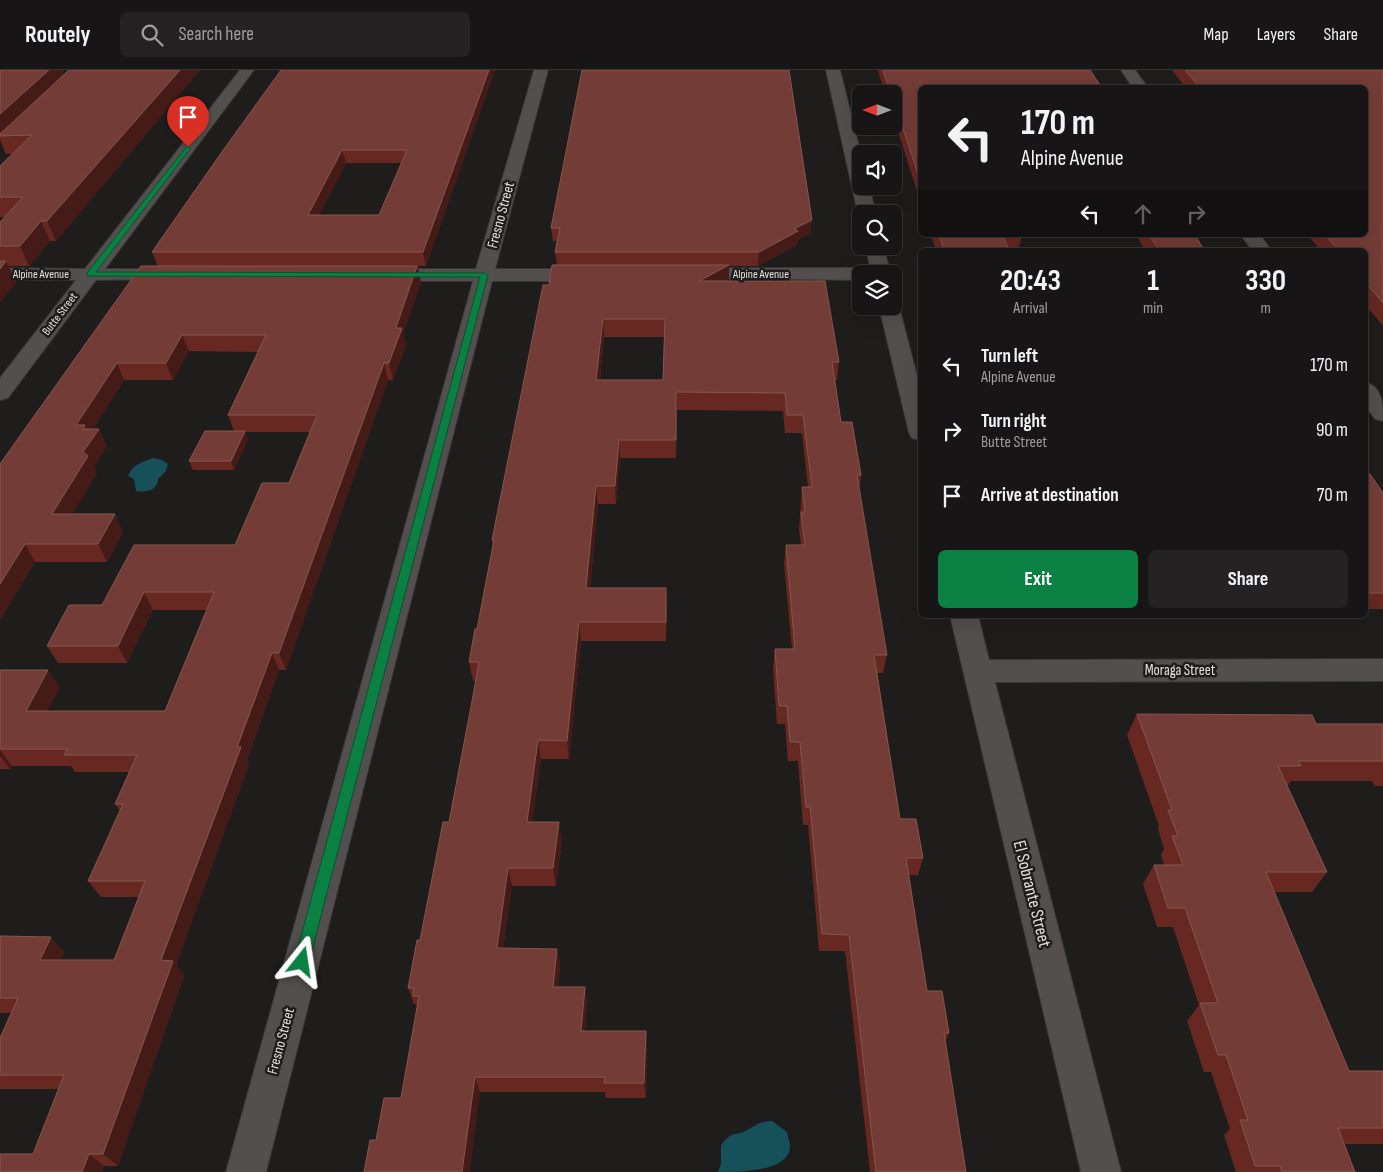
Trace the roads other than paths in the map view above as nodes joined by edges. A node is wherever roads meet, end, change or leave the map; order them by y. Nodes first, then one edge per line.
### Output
1 (247, 70) edge
2 (541, 70) edge
3 (833, 70) edge
4 (1128, 70) edge
5 (1139, 85) edge
6 (865, 205) edge
7 (1252, 237) edge
8 (1260, 248) edge
9 (0, 274) edge
10 (90, 274) junction
11 (672, 274) edge
12 (852, 274) edge
13 (193, 275) edge
14 (370, 275) edge
15 (484, 275) junction
16 (602, 275) edge
17 (891, 315) edge
18 (0, 393) edge
19 (1368, 394) edge
20 (1383, 414) edge
21 (918, 425) edge
22 (965, 618) edge
23 (1383, 670) edge
24 (977, 671) junction
25 (246, 1172) edge
26 (1101, 1172) edge

1 - 10 street, Butte Street
2 - 15 street, Fresno Street
3 - 6 street
4 - 5 street
7 - 8 street
9 - 10 street, Alpine Avenue
10 - 13 street, Alpine Avenue
10 - 18 street, Butte Street
11 - 12 street, Alpine Avenue
14 - 15 street
15 - 16 street
15 - 25 street, Fresno Street
17 - 21 street
19 - 20 street
22 - 24 street, El Sobrante Street
23 - 24 street, Moraga Street
24 - 26 street, El Sobrante Street

